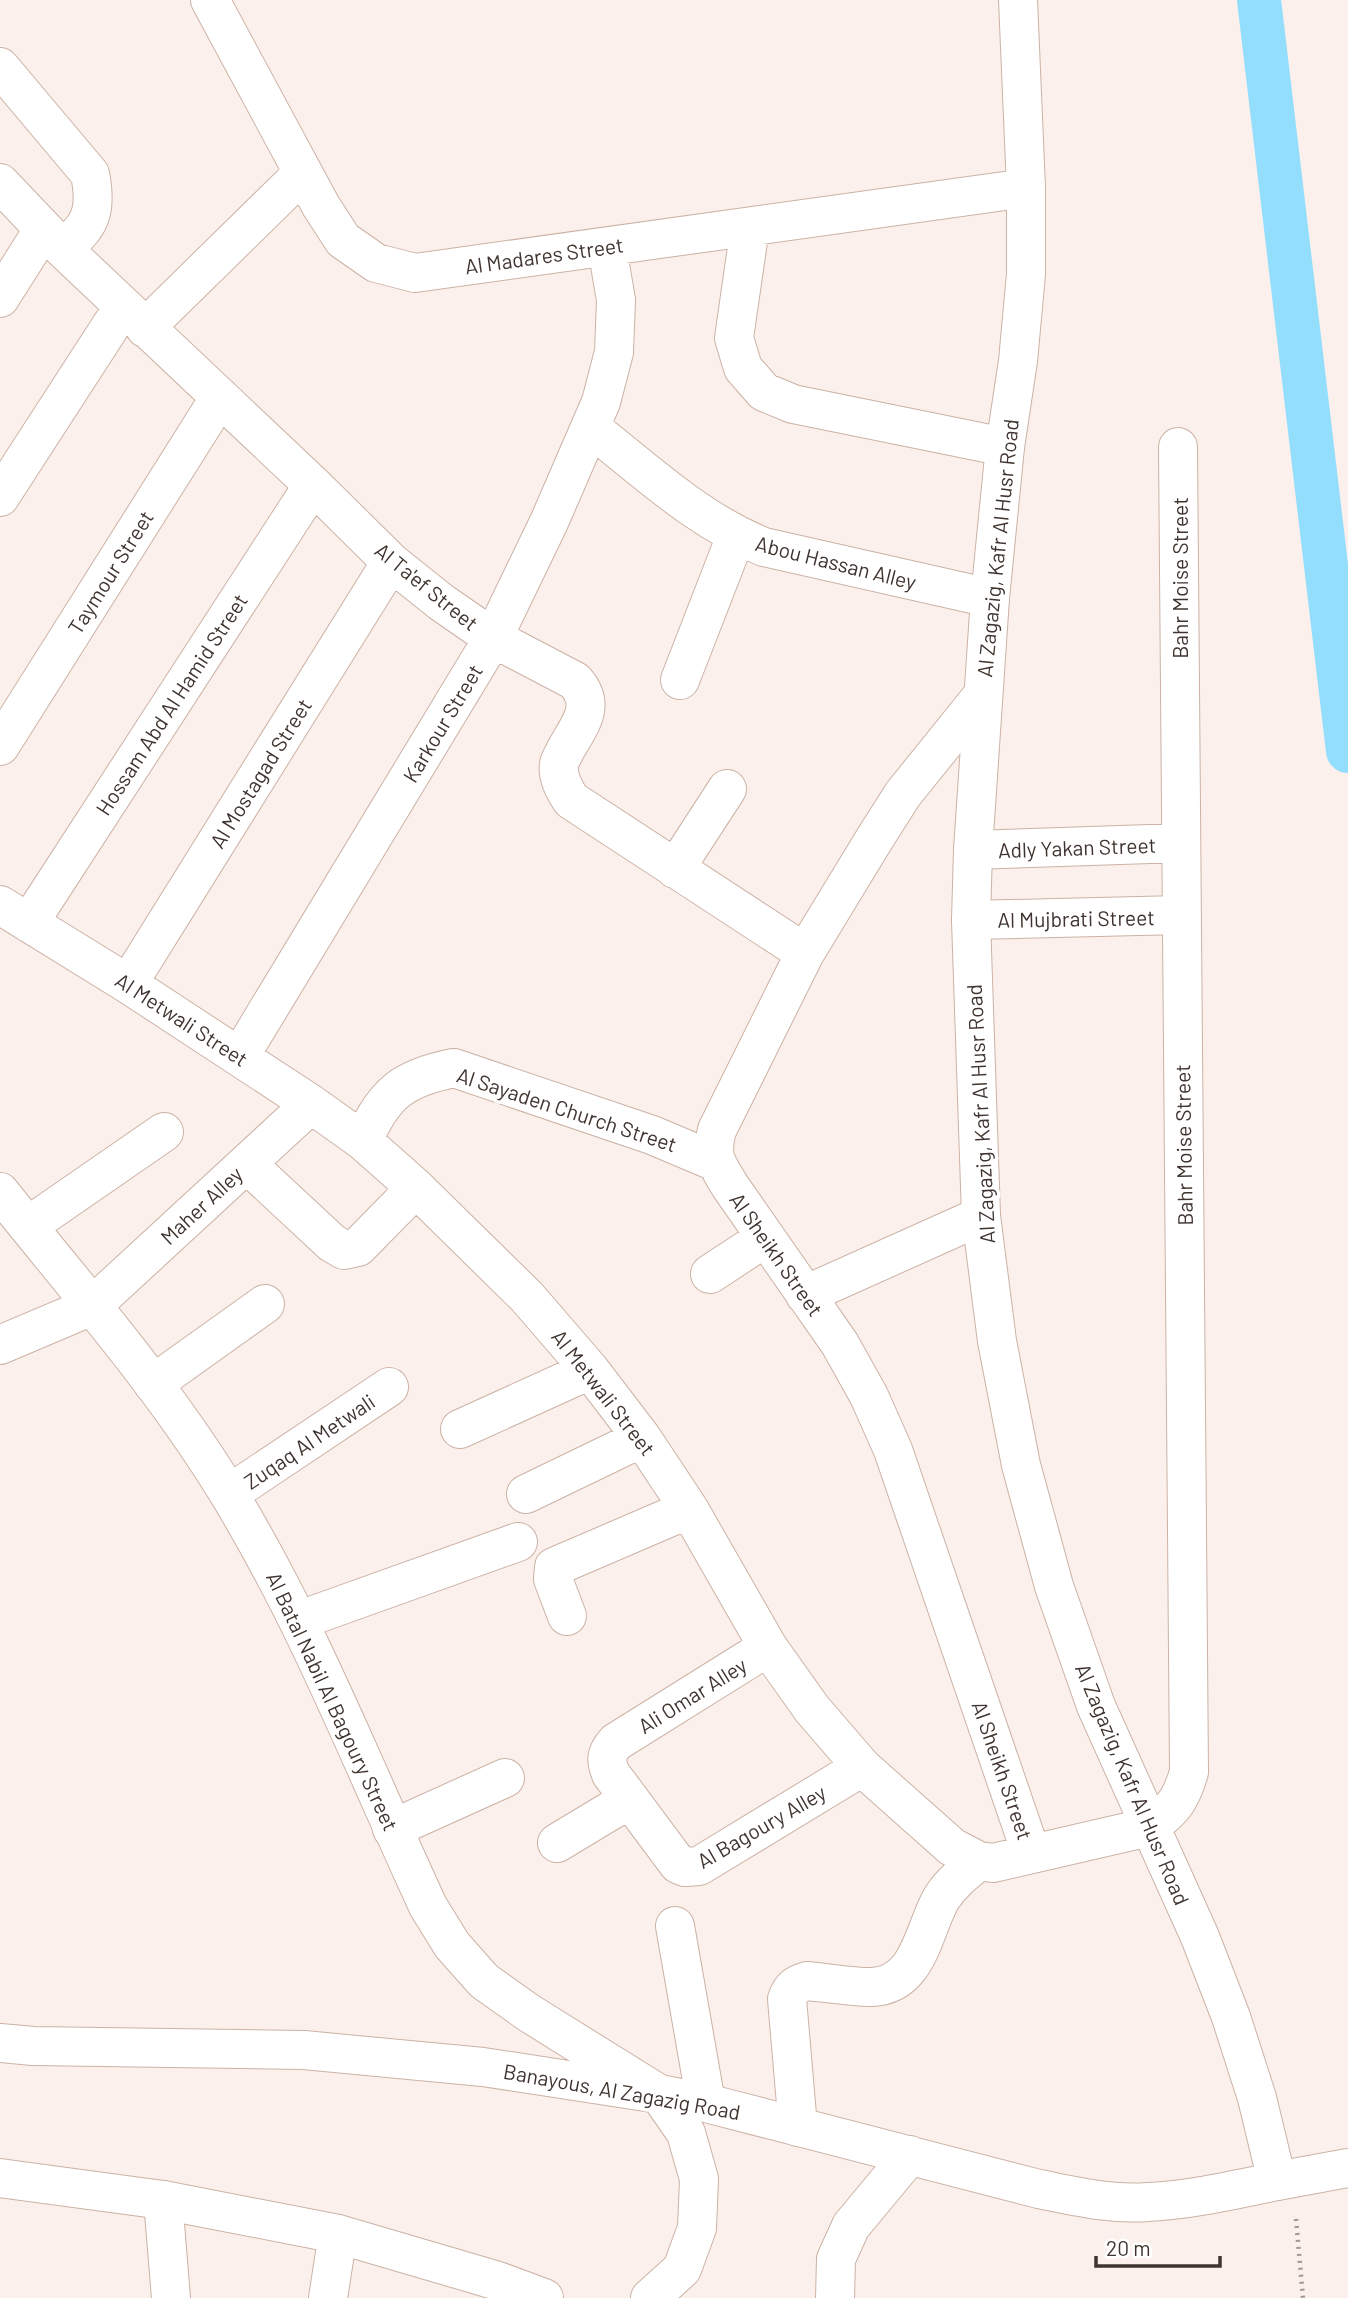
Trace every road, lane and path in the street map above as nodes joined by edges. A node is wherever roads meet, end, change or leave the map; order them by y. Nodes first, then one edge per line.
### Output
1 (210, 0) edge
2 (1018, 0) edge
3 (0, 67) edge
4 (303, 173) junction
5 (0, 183) edge
6 (1026, 188) junction
7 (750, 227) junction
8 (607, 247) junction
9 (34, 249) edge
10 (0, 298) edge
11 (134, 317) junction
12 (220, 397) junction
13 (590, 428) junction
14 (1005, 447) junction
15 (1178, 447) dead end
16 (313, 485) junction
17 (0, 497) edge
18 (736, 536) junction
19 (391, 562) junction
20 (990, 598) junction
21 (493, 638) junction
22 (680, 680) dead end
23 (982, 696) junction
24 (0, 747) edge
25 (727, 789) dead end
26 (1180, 843) junction
27 (973, 850) junction
28 (675, 869) junction
29 (15, 914) edge
30 (1181, 915) junction
31 (971, 920) junction
32 (805, 953) junction
33 (128, 984) junction
34 (240, 1056) junction
35 (312, 1104) junction
36 (163, 1132) dead end
37 (363, 1141) junction
38 (716, 1162) junction
39 (247, 1164) junction
40 (416, 1188) junction
41 (0, 1192) edge
42 (981, 1216) junction
43 (28, 1226) junction
44 (765, 1238) junction
45 (710, 1274) dead end
46 (805, 1295) junction
47 (265, 1304) dead end
48 (92, 1306) junction
49 (0, 1345) edge
50 (590, 1370) junction
51 (153, 1384) junction
52 (390, 1387) dead end
53 (460, 1429) dead end
54 (642, 1438) junction
55 (229, 1494) junction
56 (526, 1494) dead end
57 (690, 1509) junction
58 (518, 1542) dead end
59 (567, 1616) dead end
60 (300, 1620) junction
61 (768, 1647) junction
62 (616, 1742) joint
63 (862, 1767) junction
64 (505, 1778) dead end
65 (630, 1799) junction
66 (1149, 1827) junction
67 (392, 1829) junction
68 (557, 1843) dead end
69 (1031, 1853) junction
70 (979, 1861) junction
71 (675, 1926) dead end
72 (0, 2043) edge
73 (659, 2094) junction
74 (706, 2103) junction
75 (799, 2127) junction
76 (910, 2155) junction
77 (1309, 2176) edge
78 (0, 2178) edge
79 (163, 2200) junction
80 (338, 2234) junction
81 (495, 2290) edge
82 (171, 2298) edge
83 (328, 2298) edge
84 (544, 2298) edge
85 (650, 2298) edge
86 (835, 2298) edge
87 (1303, 2298) edge

1 - 4 street, Al Madares Street
2 - 6 street, Al Zagazig, Kafr Al Husr Road
3 - 9 street
4 - 8 street, Al Madares Street
4 - 11 street
5 - 9 street, Al Ta'ef Street
6 - 7 street, Al Madares Street
6 - 14 street, Al Zagazig, Kafr Al Husr Road
7 - 8 street, Al Madares Street
7 - 14 street
8 - 13 street, Karkour Street
9 - 10 street
9 - 11 street, Al Ta'ef Street
11 - 12 street, Al Ta'ef Street
11 - 17 street
12 - 16 street, Al Ta'ef Street
12 - 24 street, Taymour Street
13 - 18 street, Abou Hassan Alley
13 - 21 street, Karkour Street
14 - 20 street, Al Zagazig, Kafr Al Husr Road
15 - 26 street, Bahr Moise Street
16 - 19 street, Al Ta'ef Street
16 - 29 street, Hossam Abd Al Hamid Street
18 - 20 street, Abou Hassan Alley
18 - 22 street
19 - 21 street, Al Ta'ef Street
19 - 33 street, Al Mostagad Street
20 - 23 street, Al Zagazig, Kafr Al Husr Road
21 - 28 street, Al Ta'ef Street
21 - 34 street, Karkour Street
23 - 27 street, Al Zagazig, Kafr Al Husr Road
23 - 32 street
25 - 28 street
26 - 27 street, Adly Yakan Street
26 - 30 street, Bahr Moise Street
27 - 31 street, Al Zagazig, Kafr Al Husr Road
28 - 32 street, Al Ta'ef Street
29 - 33 street, Al Metwali Street
30 - 31 street, Al Mujbrati Street
30 - 66 street, Bahr Moise Street
31 - 42 street, Al Zagazig, Kafr Al Husr Road
32 - 38 street
33 - 34 street, Al Metwali Street
34 - 35 street, Al Metwali Street
35 - 37 street, Al Metwali Street
35 - 39 street, Maher Alley
36 - 43 street
37 - 38 street, Al Sayaden Church Street
37 - 40 street, Al Metwali Street
38 - 44 street, Al Sheikh Street
39 - 40 street
39 - 48 street, Maher Alley
40 - 50 street, Al Metwali Street
41 - 43 street, Al Batal Nabil Al Bagoury Street
42 - 46 street
42 - 66 street, Al Zagazig, Kafr Al Husr Road
43 - 48 street, Al Batal Nabil Al Bagoury Street
44 - 45 street
44 - 46 street, Al Sheikh Street
46 - 69 street, Al Sheikh Street
47 - 51 street
48 - 49 street, Maher Alley
48 - 51 street, Al Batal Nabil Al Bagoury Street
50 - 53 street
50 - 54 street, Al Metwali Street
51 - 55 street, Al Batal Nabil Al Bagoury Street
52 - 55 street, Zuqaq Al Metwali
54 - 56 street
54 - 57 street, Al Metwali Street
55 - 60 street, Al Batal Nabil Al Bagoury Street
57 - 59 street
57 - 61 street, Al Metwali Street
58 - 60 street
60 - 67 street, Al Batal Nabil Al Bagoury Street
61 - 62 street, Ali Omar Alley
61 - 63 street, Al Metwali Street
62 - 65 street, Al Bagoury Alley
63 - 65 street, Al Bagoury Alley
63 - 70 street, Al Metwali Street
64 - 67 street
65 - 68 street
66 - 69 street
66 - 77 street, Al Zagazig, Kafr Al Husr Road
67 - 73 street, Al Batal Nabil Al Bagoury Street
69 - 70 street
70 - 75 street
71 - 74 street
72 - 73 street, Banayous, Al Zagazig Road
73 - 74 street, Banayous, Al Zagazig Road
73 - 85 street
74 - 75 street, Banayous, Al Zagazig Road
75 - 76 street, Banayous, Al Zagazig Road
76 - 77 street, Banayous, Al Zagazig Road
76 - 86 street
77 - 87 path
78 - 79 street
79 - 80 street
79 - 82 street
80 - 81 street
80 - 83 street
81 - 84 street

